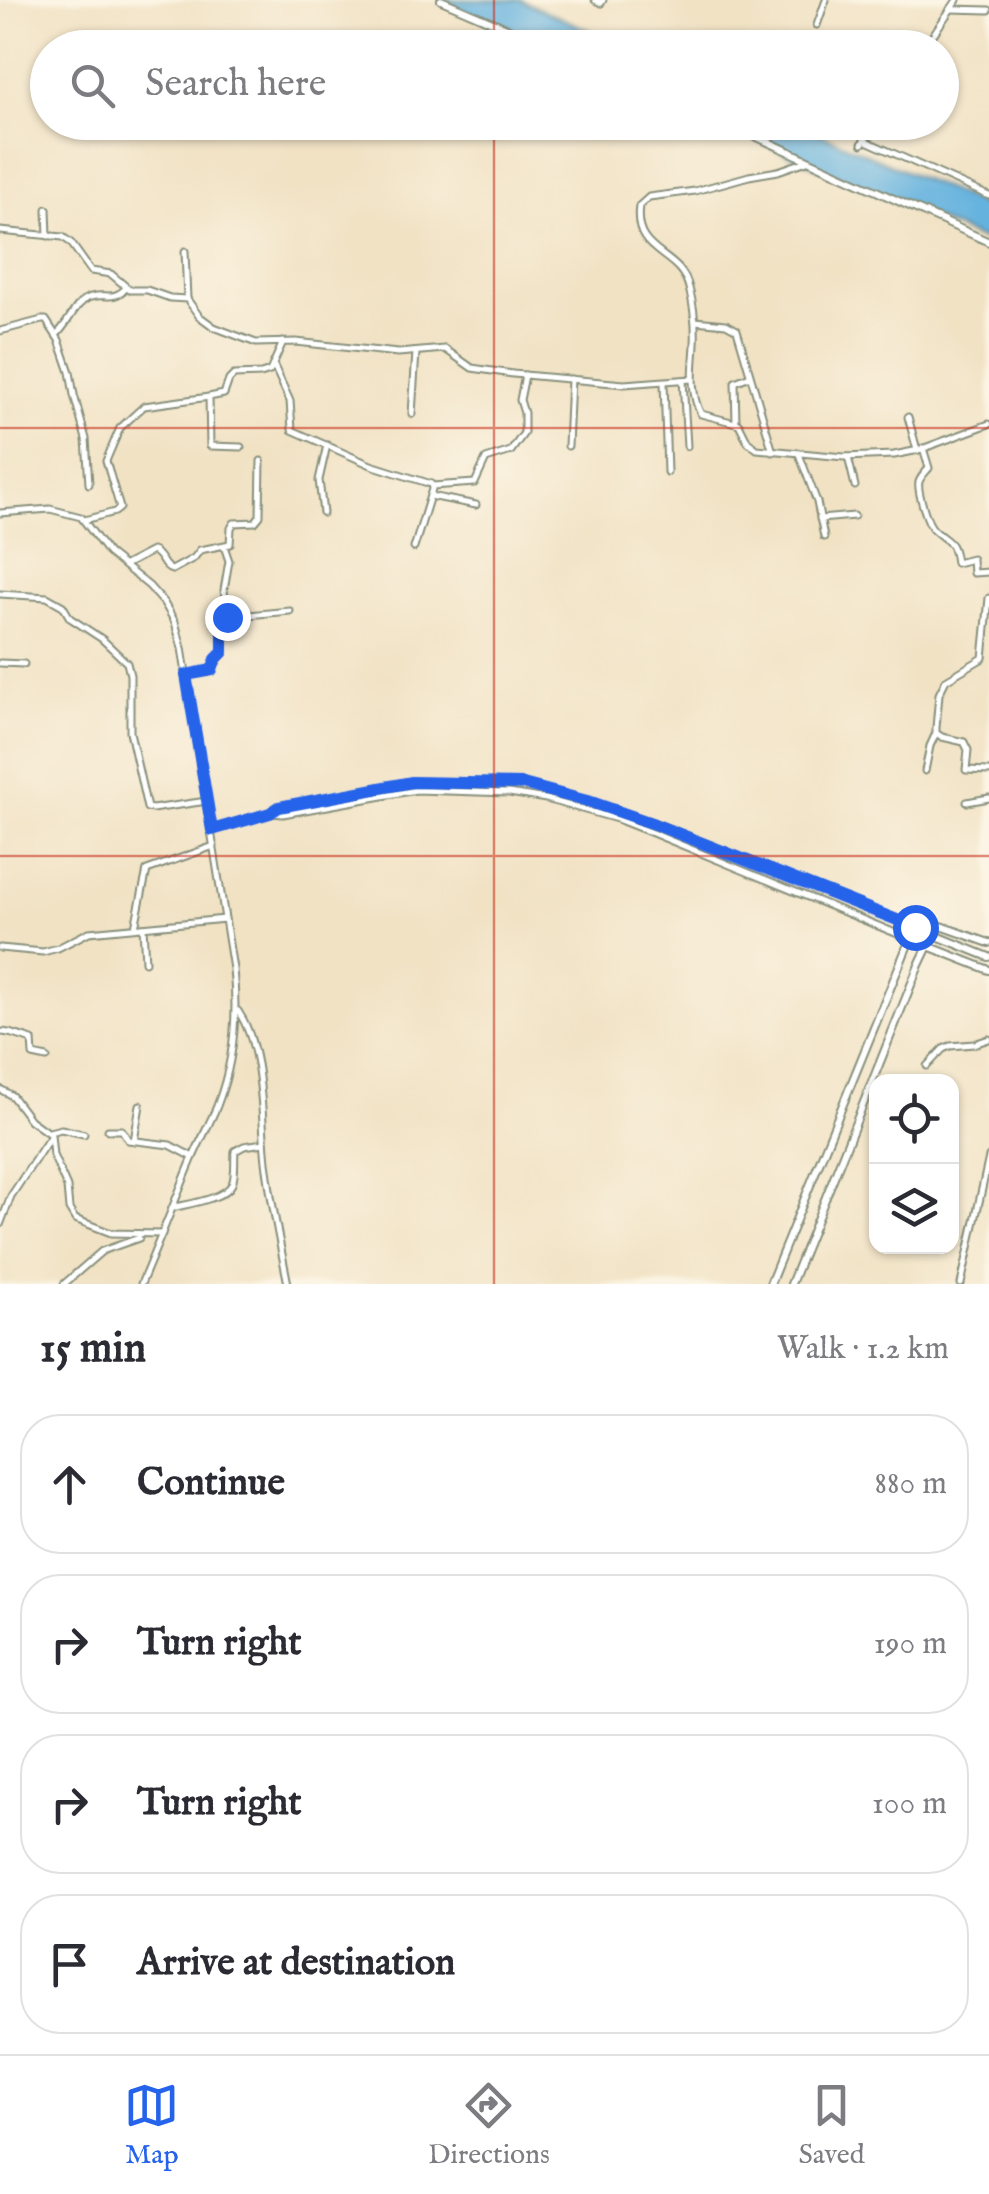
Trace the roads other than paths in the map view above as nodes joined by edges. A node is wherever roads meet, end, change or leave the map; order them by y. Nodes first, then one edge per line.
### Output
1 (441, 0) edge
2 (826, 0) edge
3 (957, 0) edge
4 (950, 8) junction
5 (989, 10) edge
6 (817, 24) dead end
7 (510, 30) edge
8 (936, 30) edge
9 (762, 140) edge
10 (863, 140) edge
11 (807, 161) junction
12 (989, 196) edge
13 (46, 209) dead end
14 (0, 231) edge
15 (48, 236) junction
16 (989, 242) edge
17 (185, 251) dead end
18 (126, 288) junction
19 (187, 300) junction
20 (695, 321) junction
21 (0, 330) edge
22 (56, 335) junction
23 (283, 342) junction
24 (416, 352) junction
25 (274, 366) junction
26 (524, 375) junction
27 (751, 376) junction
28 (571, 379) junction
29 (692, 379) junction
30 (683, 380) junction
31 (664, 382) junction
32 (209, 397) junction
33 (412, 414) dead end
34 (908, 417) dead end
35 (736, 422) junction
36 (989, 424) edge
37 (327, 445) junction
38 (568, 446) dead end
39 (687, 446) dead end
40 (241, 447) dead end
41 (920, 449) junction
42 (773, 452) junction
43 (798, 454) junction
44 (848, 457) junction
45 (261, 461) dead end
46 (667, 472) dead end
47 (89, 484) dead end
48 (432, 486) junction
49 (854, 486) dead end
50 (430, 496) junction
51 (476, 505) dead end
52 (0, 512) edge
53 (324, 513) dead end
54 (854, 516) dead end
55 (820, 519) junction
56 (84, 520) junction
57 (824, 536) dead end
58 (224, 546) junction
59 (414, 548) dead end
60 (124, 565) junction
61 (989, 572) edge
62 (0, 594) edge
63 (989, 598) edge
64 (290, 610) dead end
65 (227, 617) junction
66 (0, 664) edge
67 (24, 664) dead end
68 (186, 675) junction
69 (936, 733) junction
70 (925, 771) dead end
71 (989, 771) edge
72 (989, 798) edge
73 (207, 801) junction
74 (968, 802) dead end
75 (270, 813) junction
76 (212, 830) junction
77 (214, 846) junction
78 (225, 918) junction
79 (139, 927) junction
80 (915, 927) junction
81 (932, 934) junction
82 (910, 938) junction
83 (989, 943) edge
84 (928, 946) junction
85 (0, 948) edge
86 (989, 957) edge
87 (145, 962) dead end
88 (989, 970) edge
89 (236, 1008) junction
90 (0, 1032) edge
91 (989, 1039) edge
92 (47, 1058) dead end
93 (927, 1066) dead end
94 (0, 1088) edge
95 (140, 1105) dead end
96 (108, 1130) dead end
97 (50, 1134) junction
98 (84, 1134) dead end
99 (134, 1141) junction
100 (264, 1143) junction
101 (989, 1156) edge
102 (193, 1157) junction
103 (172, 1208) junction
104 (0, 1225) edge
105 (146, 1234) junction
106 (162, 1234) junction
107 (64, 1284) edge
108 (142, 1284) edge
109 (288, 1284) edge
110 (770, 1284) edge
111 (792, 1284) edge
112 (961, 1284) edge

1 - 7 street
2 - 6 street
3 - 4 street
4 - 5 street
4 - 8 street
9 - 11 street
10 - 12 street
11 - 16 street
11 - 20 street
13 - 15 street
14 - 15 street
15 - 18 street
17 - 19 street
18 - 19 street
18 - 22 street
19 - 23 street
20 - 27 street
20 - 29 street
21 - 22 street
22 - 47 street
23 - 24 street
23 - 25 street
24 - 26 street
24 - 33 street
25 - 32 street
25 - 37 street
26 - 28 street
26 - 48 street
27 - 35 street
27 - 42 street
28 - 31 street
28 - 38 street
29 - 30 street
29 - 35 street
30 - 31 street
30 - 39 street
31 - 46 street
32 - 40 street
32 - 56 street
34 - 41 street
35 - 42 street
36 - 41 street
37 - 48 street
37 - 53 street
41 - 44 street
41 - 61 street
42 - 43 street
43 - 44 street
43 - 55 street
44 - 49 street
45 - 58 street
48 - 50 street
50 - 51 street
50 - 59 street
52 - 56 street
54 - 55 street
55 - 57 street
56 - 60 street
58 - 60 street
58 - 65 street
60 - 68 street
62 - 73 street
63 - 69 street
64 - 65 street
65 - 68 street
66 - 67 street
68 - 73 street
69 - 70 street
69 - 71 street
72 - 74 street
73 - 76 street
75 - 76 street
75 - 80 street
75 - 82 street
76 - 77 street
77 - 78 street
77 - 79 street
78 - 79 street
78 - 89 street
79 - 85 street
79 - 87 street
80 - 81 street
80 - 82 street
80 - 83 street
81 - 84 street
81 - 86 street
82 - 84 street
82 - 110 street
84 - 88 street
84 - 111 street
89 - 100 street
89 - 102 street
90 - 92 street
91 - 93 street
94 - 97 street
95 - 99 street
96 - 99 street
97 - 98 street
97 - 104 street
97 - 105 street
99 - 102 street
100 - 103 street
100 - 109 street
101 - 112 street
102 - 103 street
103 - 106 street
105 - 106 street
105 - 107 street
106 - 108 street

